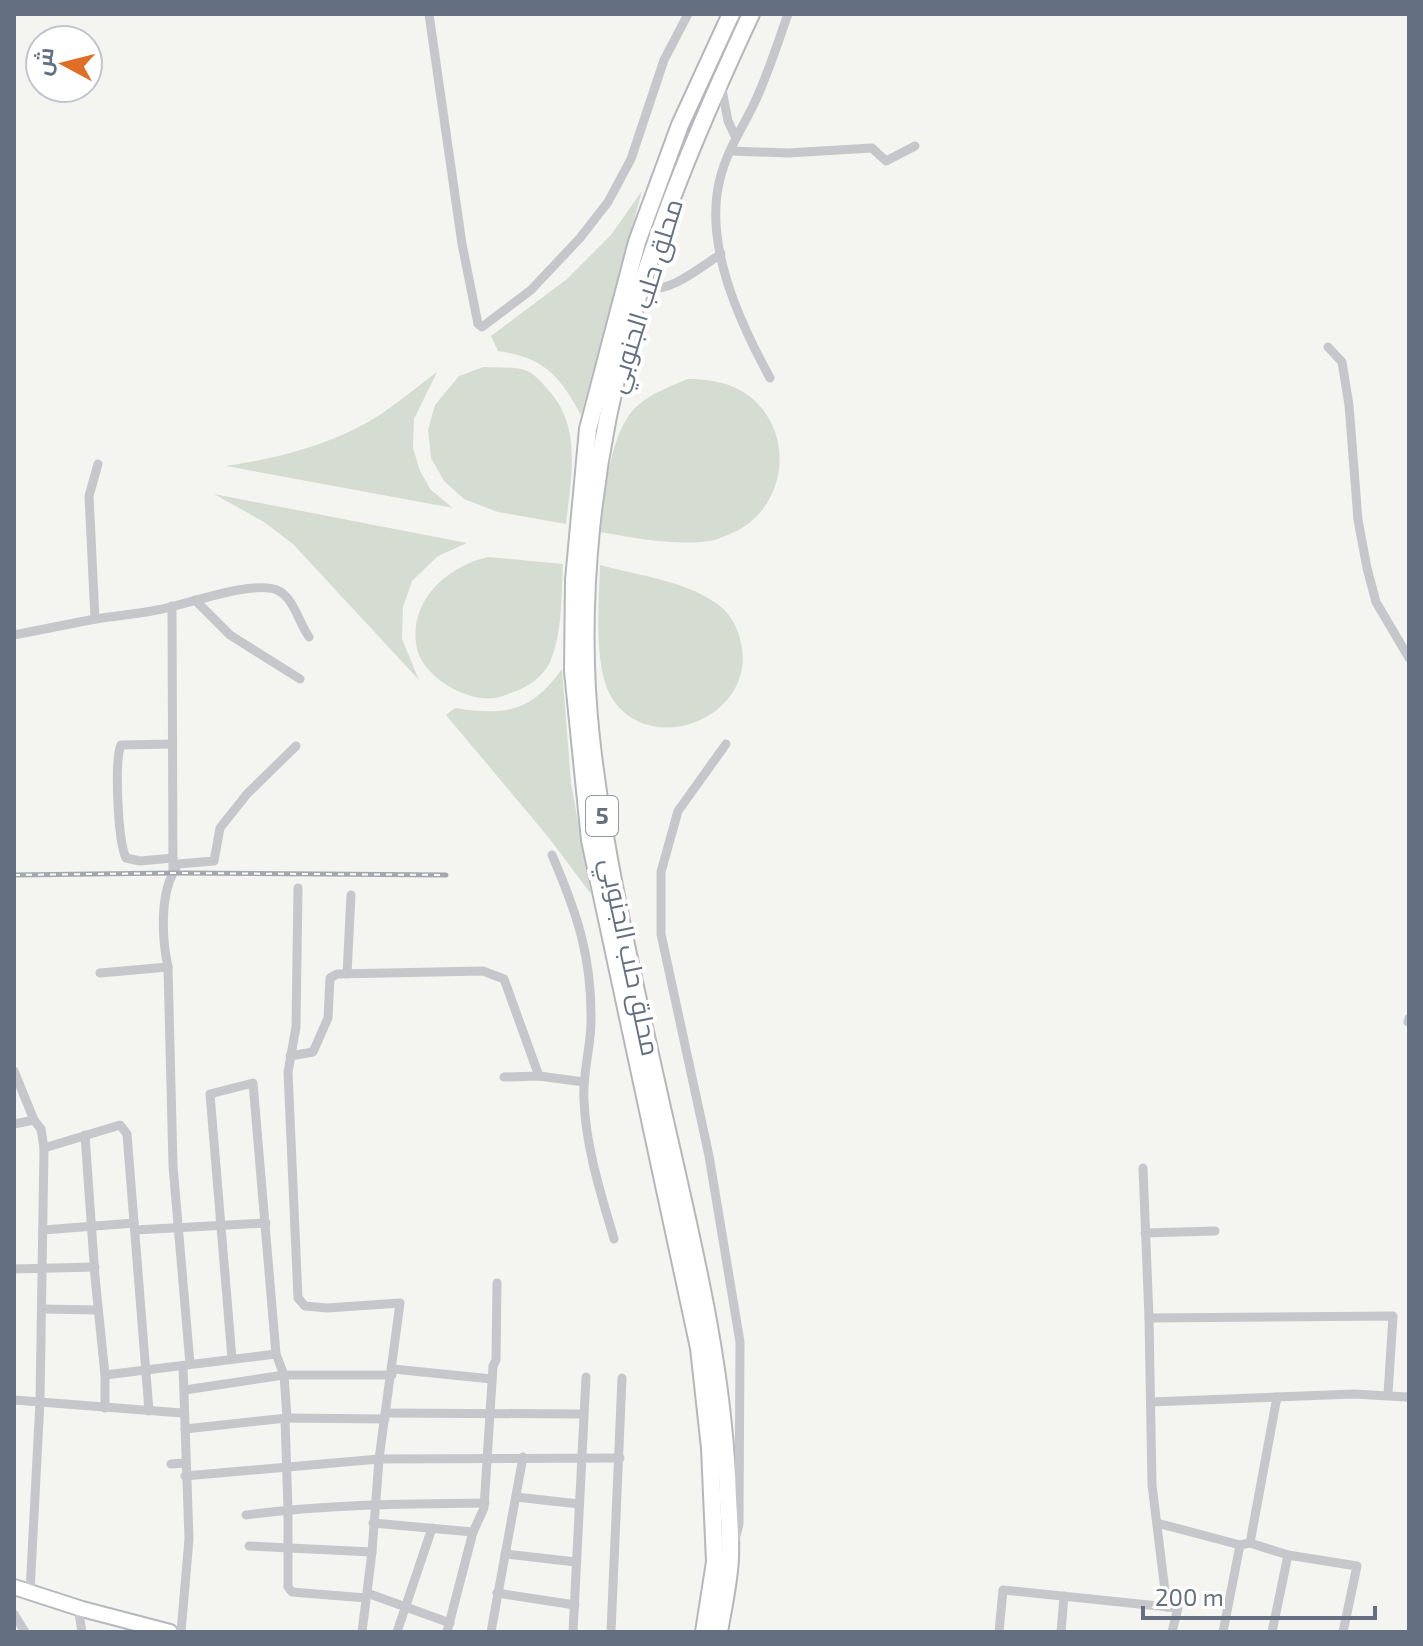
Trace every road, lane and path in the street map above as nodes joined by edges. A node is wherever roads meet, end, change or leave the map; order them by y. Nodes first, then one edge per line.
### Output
1 (429, 14) edge
2 (688, 14) edge
3 (731, 14) edge
4 (751, 14) edge
5 (788, 14) edge
6 (720, 81) junction
7 (736, 138) junction
8 (915, 146) dead end
9 (730, 151) junction
10 (721, 254) junction
11 (642, 289) junction
12 (1328, 347) dead end
13 (770, 378) dead end
14 (98, 464) dead end
15 (195, 600) junction
16 (172, 606) junction
17 (95, 619) junction
18 (14, 635) edge
19 (309, 637) dead end
20 (1409, 658) edge
21 (300, 679) dead end
22 (172, 744) junction
23 (726, 744) dead end
24 (296, 746) dead end
25 (552, 855) dead end
26 (173, 858) junction
27 (173, 873) junction
28 (298, 888) dead end
29 (351, 895) dead end
30 (168, 967) junction
31 (100, 973) dead end
32 (347, 974) junction
33 (290, 1056) junction
34 (14, 1071) edge
35 (539, 1076) junction
36 (504, 1077) dead end
37 (584, 1082) junction
38 (34, 1120) junction
39 (14, 1124) edge
40 (85, 1135) junction
41 (44, 1148) junction
42 (1143, 1168) dead end
43 (266, 1223) junction
44 (91, 1225) junction
45 (222, 1225) junction
46 (134, 1227) junction
47 (177, 1228) junction
48 (43, 1230) junction
49 (1215, 1231) dead end
50 (1145, 1233) junction
51 (614, 1239) dead end
52 (95, 1267) junction
53 (42, 1268) junction
54 (14, 1269) edge
55 (497, 1283) dead end
56 (42, 1309) junction
57 (98, 1310) junction
58 (1149, 1318) junction
59 (276, 1354) junction
60 (232, 1359) junction
61 (186, 1365) junction
62 (146, 1370) junction
63 (392, 1372) junction
64 (105, 1375) junction
65 (284, 1375) junction
66 (586, 1377) dead end
67 (622, 1378) dead end
68 (492, 1379) junction
69 (185, 1390) junction
70 (1388, 1394) junction
71 (1277, 1397) junction
72 (1407, 1397) dead end
73 (14, 1400) edge
74 (40, 1401) junction
75 (1151, 1402) junction
76 (105, 1408) junction
77 (149, 1411) junction
78 (182, 1413) junction
79 (489, 1414) junction
80 (583, 1414) junction
81 (385, 1416) junction
82 (286, 1418) junction
83 (185, 1429) junction
84 (523, 1457) junction
85 (581, 1457) junction
86 (486, 1458) junction
87 (620, 1458) junction
88 (379, 1459) junction
89 (185, 1463) junction
90 (171, 1464) dead end
91 (287, 1466) junction
92 (185, 1476) junction
93 (516, 1497) junction
94 (485, 1503) junction
95 (375, 1504) junction
96 (579, 1504) junction
97 (288, 1509) junction
98 (246, 1515) dead end
99 (373, 1523) junction
100 (1157, 1523) junction
101 (432, 1528) junction
102 (473, 1532) junction
103 (1245, 1544) junction
104 (249, 1546) dead end
105 (289, 1548) junction
106 (372, 1552) junction
107 (505, 1554) junction
108 (1288, 1555) junction
109 (730, 1558) junction
110 (576, 1562) junction
111 (14, 1587) edge
112 (30, 1592) junction
113 (497, 1593) junction
114 (366, 1595) junction
115 (1064, 1596) junction
116 (575, 1605) junction
117 (78, 1607) junction
118 (407, 1607) junction
119 (1167, 1607) junction
120 (15, 1615) edge
121 (449, 1627) edge
122 (143, 1628) edge
123 (15, 1632) edge
124 (25, 1632) edge
125 (82, 1632) edge
126 (170, 1632) edge
127 (181, 1632) edge
128 (362, 1632) edge
129 (397, 1632) edge
130 (491, 1632) edge
131 (573, 1632) edge
132 (611, 1632) edge
133 (704, 1632) edge
134 (719, 1632) edge
135 (999, 1632) edge
136 (1061, 1632) edge
137 (1172, 1632) edge
138 (1223, 1632) edge
139 (1272, 1632) edge
140 (1343, 1632) edge

1 - 2 street
3 - 133 highway, محلق حلب الجنوبي / 5
4 - 6 highway, محلق حلب الجنوبي / 5
5 - 7 street
6 - 7 street
6 - 11 highway, محلق حلب الجنوبي / 5
7 - 9 street
8 - 9 street
9 - 10 street
10 - 11 street
10 - 13 street
11 - 109 highway, محلق حلب الجنوبي / 5
12 - 20 street
14 - 17 street
15 - 16 street
15 - 19 street
15 - 21 street
16 - 17 street
16 - 22 street
17 - 18 street
22 - 26 street
22 - 26 street
23 - 109 street
24 - 27 street
25 - 37 street
26 - 27 street
27 - 30 street
28 - 33 street
29 - 32 street
30 - 31 street
30 - 47 street
32 - 33 street
32 - 35 street
33 - 63 street
34 - 38 street
35 - 36 street
35 - 37 street
37 - 51 street
38 - 39 street
38 - 41 street
40 - 41 street
40 - 44 street
40 - 46 street
41 - 48 street
42 - 50 street
43 - 45 street
43 - 45 street
43 - 59 street
44 - 46 street
44 - 48 street
44 - 52 street
45 - 47 street
45 - 60 street
46 - 47 street
46 - 62 street
47 - 61 street
48 - 53 street
49 - 50 street
50 - 58 street
52 - 53 street
52 - 57 street
53 - 54 street
53 - 56 street
55 - 68 street
56 - 57 street
56 - 74 street
57 - 64 street
58 - 70 street
58 - 75 street
59 - 60 street
59 - 65 street
60 - 61 street
61 - 62 street
61 - 69 street
62 - 64 street
62 - 77 street
63 - 65 street
63 - 68 street
63 - 81 street
64 - 76 street
65 - 69 street
65 - 82 street
66 - 80 street
67 - 87 street
68 - 79 street
69 - 78 street
70 - 71 street
70 - 72 street
71 - 75 street
71 - 103 street
73 - 74 street
74 - 76 street
74 - 112 street
75 - 100 street
76 - 77 street
77 - 78 street
78 - 83 street
79 - 80 street
79 - 81 street
79 - 86 street
80 - 85 street
81 - 82 street
81 - 88 street
82 - 83 street
82 - 91 street
83 - 89 street
84 - 85 street
84 - 86 street
84 - 93 street
85 - 87 street
85 - 96 street
86 - 88 street
86 - 94 street
87 - 132 street
88 - 91 street
88 - 95 street
89 - 90 street
89 - 92 street
91 - 92 street
91 - 97 street
92 - 127 street
93 - 96 street
93 - 107 street
94 - 95 street
94 - 102 street
95 - 97 street
95 - 99 street
96 - 110 street
97 - 98 street
97 - 105 street
99 - 101 street
99 - 106 street
100 - 103 street
100 - 119 street
101 - 102 street
101 - 118 street
102 - 121 street
103 - 108 street
103 - 138 street
104 - 105 street
105 - 106 street
105 - 114 street
106 - 114 street
107 - 110 street
107 - 113 street
108 - 139 street
108 - 140 street
109 - 134 highway, محلق حلب الجنوبي / 5
110 - 116 street
111 - 112 main road
112 - 117 main road
113 - 116 street
113 - 130 street
114 - 118 street
114 - 128 street
115 - 119 street
115 - 135 street
115 - 136 street
116 - 131 street
117 - 122 main road
117 - 125 street
118 - 121 street
118 - 129 street
119 - 137 street
120 - 123 street
120 - 124 street
122 - 126 main road

